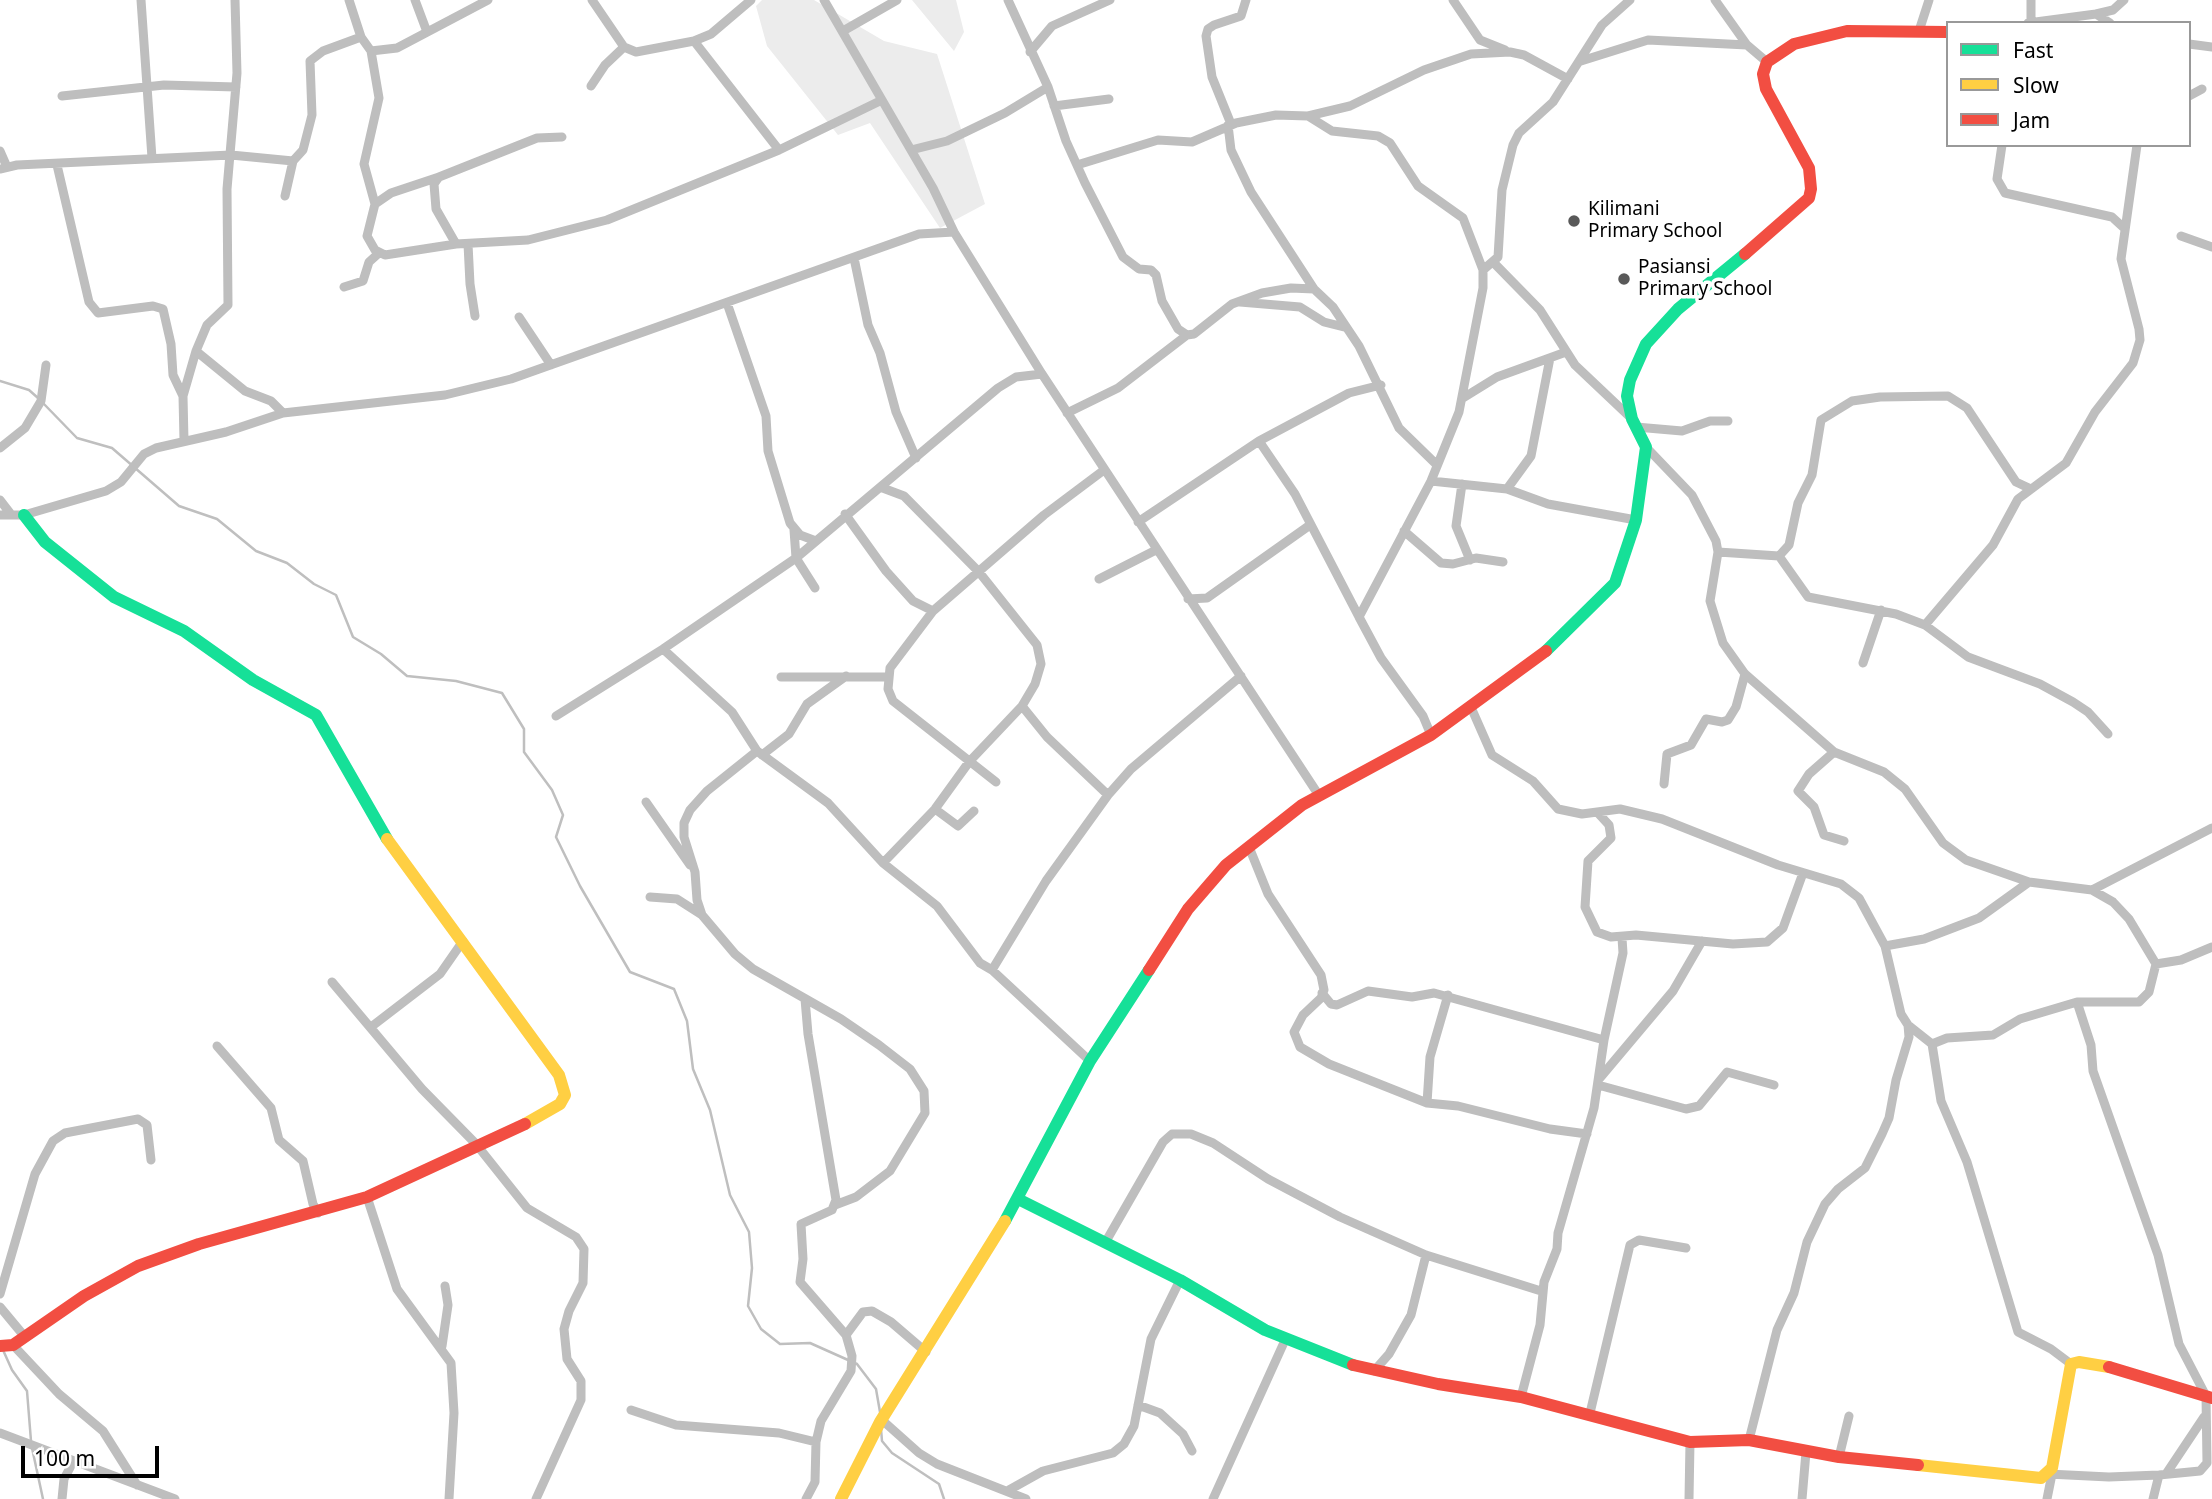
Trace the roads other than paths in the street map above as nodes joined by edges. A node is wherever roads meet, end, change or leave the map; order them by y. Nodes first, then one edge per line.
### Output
1 (141, 0) edge
2 (235, 0) edge
3 (349, 0) edge
4 (415, 0) edge
5 (488, 0) edge
6 (592, 0) edge
7 (751, 0) edge
8 (824, 0) edge
9 (897, 0) edge
10 (1008, 0) edge
11 (1110, 0) edge
12 (1246, 0) edge
13 (1453, 0) edge
14 (1630, 0) edge
15 (1715, 0) edge
16 (1929, 0) edge
17 (2031, 0) edge
18 (2124, 0) edge
19 (2096, 14) junction
20 (2029, 21) edge
21 (2037, 21) edge
22 (2107, 21) edge
23 (843, 31) junction
24 (1919, 31) junction
25 (426, 32) junction
26 (1946, 32) edge
27 (361, 37) junction
28 (694, 41) junction
29 (2191, 44) edge
30 (1747, 45) junction
31 (624, 47) junction
32 (2212, 47) edge
33 (371, 51) junction
34 (1030, 52) junction
35 (1510, 52) junction
36 (1581, 61) junction
37 (1767, 62) junction
38 (1568, 79) junction
39 (591, 86) dead end
40 (148, 87) junction
41 (236, 87) junction
42 (1048, 87) junction
43 (2203, 89) dead end
44 (2191, 95) edge
45 (62, 96) dead end
46 (1109, 99) dead end
47 (882, 100) junction
48 (1055, 106) junction
49 (1308, 116) junction
50 (1229, 125) junction
51 (562, 137) dead end
52 (2002, 147) edge
53 (2137, 147) edge
54 (779, 150) junction
55 (911, 150) junction
56 (0, 151) edge
57 (231, 155) junction
58 (152, 158) junction
59 (293, 161) junction
60 (57, 165) junction
61 (1077, 165) junction
62 (3, 168) edge
63 (439, 177) junction
64 (285, 196) dead end
65 (375, 204) junction
66 (2124, 228) junction
67 (954, 232) junction
68 (2182, 236) dead end
69 (456, 244) junction
70 (468, 244) junction
71 (2212, 247) edge
72 (379, 253) junction
73 (854, 258) junction
74 (1494, 263) junction
75 (1483, 270) junction
76 (344, 287) dead end
77 (1314, 289) junction
78 (1238, 301) junction
79 (727, 303) junction
80 (475, 317) dead end
81 (519, 317) dead end
82 (1345, 327) junction
83 (1187, 335) junction
84 (196, 351) junction
85 (1566, 352) junction
86 (1550, 359) junction
87 (46, 365) dead end
88 (551, 365) junction
89 (1042, 374) junction
90 (1381, 386) junction
91 (183, 396) junction
92 (1463, 398) junction
93 (283, 413) junction
94 (1067, 413) junction
95 (1728, 421) dead end
96 (1634, 423) junction
97 (184, 442) junction
98 (1259, 442) junction
99 (1646, 447) junction
100 (0, 448) edge
101 (916, 458) junction
102 (1437, 466) junction
103 (1104, 470) junction
104 (1431, 481) junction
105 (1462, 484) junction
106 (880, 487) junction
107 (1507, 489) junction
108 (2031, 489) junction
109 (0, 500) edge
110 (5, 514) edge
111 (24, 514) junction
112 (845, 514) junction
113 (1636, 520) junction
114 (1138, 522) junction
115 (1310, 525) junction
116 (794, 530) junction
117 (1404, 531) junction
118 (816, 541) junction
119 (1156, 550) junction
120 (1718, 552) junction
121 (1779, 556) junction
122 (796, 558) junction
123 (1469, 560) junction
124 (1503, 562) dead end
125 (979, 572) junction
126 (1099, 579) dead end
127 (815, 588) dead end
128 (1188, 599) junction
129 (1881, 610) junction
130 (933, 611) junction
131 (1359, 617) junction
132 (1925, 625) junction
133 (663, 649) junction
134 (1863, 663) dead end
135 (1745, 674) junction
136 (846, 676) junction
137 (1241, 676) junction
138 (781, 677) dead end
139 (888, 677) junction
140 (1470, 705) junction
141 (1022, 706) junction
142 (556, 716) dead end
143 (1431, 734) junction
144 (2108, 734) dead end
145 (1834, 752) junction
146 (759, 753) junction
147 (970, 762) junction
148 (996, 782) dead end
149 (1664, 783) dead end
150 (1318, 794) junction
151 (1108, 795) junction
152 (646, 802) dead end
153 (935, 809) junction
154 (974, 811) dead end
155 (1598, 813) junction
156 (2212, 828) edge
157 (1844, 841) dead end
158 (1249, 847) junction
159 (883, 863) junction
160 (695, 872) junction
161 (1803, 873) junction
162 (2029, 882) junction
163 (2092, 890) junction
164 (650, 897) dead end
165 (702, 915) junction
166 (1622, 938) junction
167 (463, 940) junction
168 (1702, 941) junction
169 (1885, 946) junction
170 (2212, 947) edge
171 (2156, 964) junction
172 (992, 970) junction
173 (332, 982) dead end
174 (1322, 993) junction
175 (1448, 995) junction
176 (805, 999) junction
177 (2077, 1002) junction
178 (1908, 1025) junction
179 (371, 1027) junction
180 (1604, 1040) junction
181 (1932, 1044) junction
182 (217, 1046) dead end
183 (1090, 1060) junction
184 (1598, 1082) junction
185 (1774, 1084) dead end
186 (1427, 1103) junction
187 (1587, 1134) junction
188 (477, 1144) junction
189 (151, 1160) dead end
190 (367, 1197) junction
191 (1018, 1199) junction
192 (835, 1205) junction
193 (318, 1213) junction
194 (1105, 1243) junction
195 (1686, 1248) dead end
196 (1426, 1255) junction
197 (1180, 1280) junction
198 (445, 1286) dead end
199 (1541, 1291) junction
200 (0, 1294) edge
201 (0, 1307) edge
202 (846, 1335) junction
203 (25, 1337) junction
204 (1286, 1338) junction
205 (7, 1346) edge
206 (442, 1346) junction
207 (926, 1352) junction
208 (2071, 1364) junction
209 (1374, 1371) junction
210 (1521, 1397) junction
211 (2209, 1397) edge
212 (1138, 1405) junction
213 (631, 1410) dead end
214 (1590, 1413) junction
215 (2205, 1415) junction
216 (1849, 1416) dead end
217 (883, 1418) junction
218 (0, 1433) edge
219 (1749, 1440) junction
220 (816, 1442) junction
221 (1690, 1442) junction
222 (1192, 1451) dead end
223 (1806, 1451) junction
224 (1839, 1457) junction
225 (73, 1462) junction
226 (2050, 1474) junction
227 (2162, 1475) junction
228 (137, 1485) junction
229 (1009, 1490) junction
230 (62, 1499) edge
231 (175, 1499) edge
232 (449, 1499) edge
233 (536, 1499) edge
234 (806, 1499) edge
235 (841, 1499) edge
236 (1026, 1499) edge
237 (1213, 1499) edge
238 (1689, 1499) edge
239 (1802, 1499) edge
240 (2047, 1499) edge
241 (2153, 1499) edge

1 - 40 street
2 - 41 street
3 - 27 street
4 - 25 street
5 - 25 street
6 - 31 street
7 - 28 street
8 - 23 street
9 - 23 street
10 - 34 street
11 - 34 street
12 - 50 street
13 - 35 street
14 - 36 street
15 - 30 street
16 - 24 street
17 - 20 street
18 - 19 street
19 - 21 street
19 - 22 street
23 - 47 street
24 - 26 street
24 - 37 street
25 - 33 street
27 - 33 street
27 - 59 street
28 - 31 street
28 - 54 street
29 - 32 street
30 - 36 street
30 - 37 street
31 - 39 street
33 - 65 street
34 - 42 street
35 - 38 street
35 - 49 street
36 - 38 street
37 - 96 street
38 - 74 street
40 - 41 street
40 - 45 street
40 - 58 street
41 - 57 street
42 - 48 street
42 - 55 street
43 - 44 street
46 - 48 street
47 - 54 street
47 - 55 street
48 - 61 street
49 - 50 street
49 - 75 street
50 - 61 street
50 - 77 street
51 - 63 street
52 - 66 street
53 - 66 street
54 - 70 street
55 - 67 street
56 - 62 street
57 - 58 street
57 - 59 street
57 - 84 street
58 - 60 street
59 - 64 street
60 - 62 street
60 - 91 street
61 - 83 street
63 - 65 street
63 - 69 street
65 - 72 street
66 - 108 street
67 - 73 street
67 - 89 street
68 - 71 street
69 - 70 street
69 - 72 street
70 - 80 street
72 - 76 street
73 - 79 street
73 - 101 street
74 - 75 street
74 - 85 street
75 - 92 street
77 - 78 street
77 - 82 street
78 - 82 street
78 - 83 street
79 - 88 street
79 - 116 street
81 - 88 street
82 - 90 street
83 - 94 street
84 - 91 street
84 - 93 street
85 - 86 street
85 - 96 street
86 - 92 street
86 - 107 street
87 - 100 street
88 - 93 street
89 - 94 street
89 - 101 street
90 - 98 street
90 - 102 street
91 - 97 street
92 - 102 street
93 - 97 street
94 - 103 street
95 - 96 street
96 - 99 street
97 - 111 street
98 - 114 street
98 - 115 street
99 - 113 street
99 - 120 street
101 - 106 street
102 - 104 street
103 - 114 street
103 - 125 street
104 - 105 street
104 - 117 street
105 - 107 street
105 - 123 street
106 - 112 street
106 - 125 street
107 - 113 street
108 - 121 street
108 - 132 street
109 - 110 street
110 - 111 street
111 - 167 street
112 - 118 street
112 - 130 street
113 - 140 street
114 - 119 street
115 - 128 street
115 - 131 street
116 - 118 street
116 - 122 street
117 - 123 street
117 - 131 street
118 - 122 street
119 - 126 street
119 - 128 street
120 - 121 street
120 - 135 street
121 - 129 street
122 - 127 street
122 - 133 street
123 - 124 street
125 - 130 street
125 - 141 street
128 - 137 street
129 - 132 street
129 - 134 street
130 - 139 street
131 - 143 street
132 - 144 street
133 - 142 street
133 - 146 street
135 - 145 street
135 - 149 street
136 - 138 street
136 - 139 street
136 - 146 street
137 - 150 street
137 - 151 street
139 - 147 street
140 - 143 street
140 - 155 street
141 - 147 street
141 - 151 street
143 - 150 street
145 - 157 street
145 - 162 street
146 - 159 street
146 - 160 street
147 - 148 street
147 - 153 street
150 - 158 street
151 - 172 street
152 - 160 street
153 - 154 street
153 - 159 street
155 - 161 street
155 - 166 street
156 - 163 street
158 - 174 street
158 - 183 street
159 - 172 street
160 - 165 street
161 - 168 street
161 - 169 street
162 - 163 street
162 - 169 street
163 - 171 street
164 - 165 street
165 - 176 street
166 - 168 street
166 - 180 street
167 - 179 street
167 - 188 street
168 - 184 street
169 - 178 street
170 - 171 street
171 - 177 street
172 - 183 street
173 - 179 street
174 - 175 street
174 - 186 street
175 - 180 street
175 - 186 street
176 - 192 street
176 - 192 street
177 - 181 street
177 - 211 street
178 - 181 street
178 - 219 street
179 - 188 street
180 - 184 street
181 - 208 street
182 - 193 street
183 - 191 street
184 - 185 street
184 - 187 street
186 - 187 street
187 - 199 street
188 - 190 street
188 - 233 street
189 - 200 street
190 - 193 street
190 - 206 street
191 - 194 street
191 - 207 street
192 - 202 street
193 - 203 street
194 - 196 street
194 - 197 street
195 - 214 street
196 - 199 street
196 - 209 street
197 - 204 street
197 - 212 street
198 - 206 street
199 - 210 street
201 - 203 street
202 - 207 street
202 - 220 street
203 - 205 street
204 - 209 street
204 - 237 street
205 - 228 street
206 - 232 street
207 - 217 street
208 - 211 street
208 - 226 street
209 - 210 street
210 - 214 street
211 - 215 street
212 - 222 street
212 - 229 street
213 - 220 street
214 - 221 street
215 - 227 street
215 - 227 street
216 - 224 street
217 - 229 street
217 - 235 street
218 - 225 street
219 - 221 street
219 - 223 street
220 - 234 street
221 - 238 street
223 - 224 street
223 - 239 street
224 - 226 street
225 - 228 street
225 - 230 street
226 - 227 street
226 - 240 street
227 - 241 street
228 - 231 street
229 - 236 street

